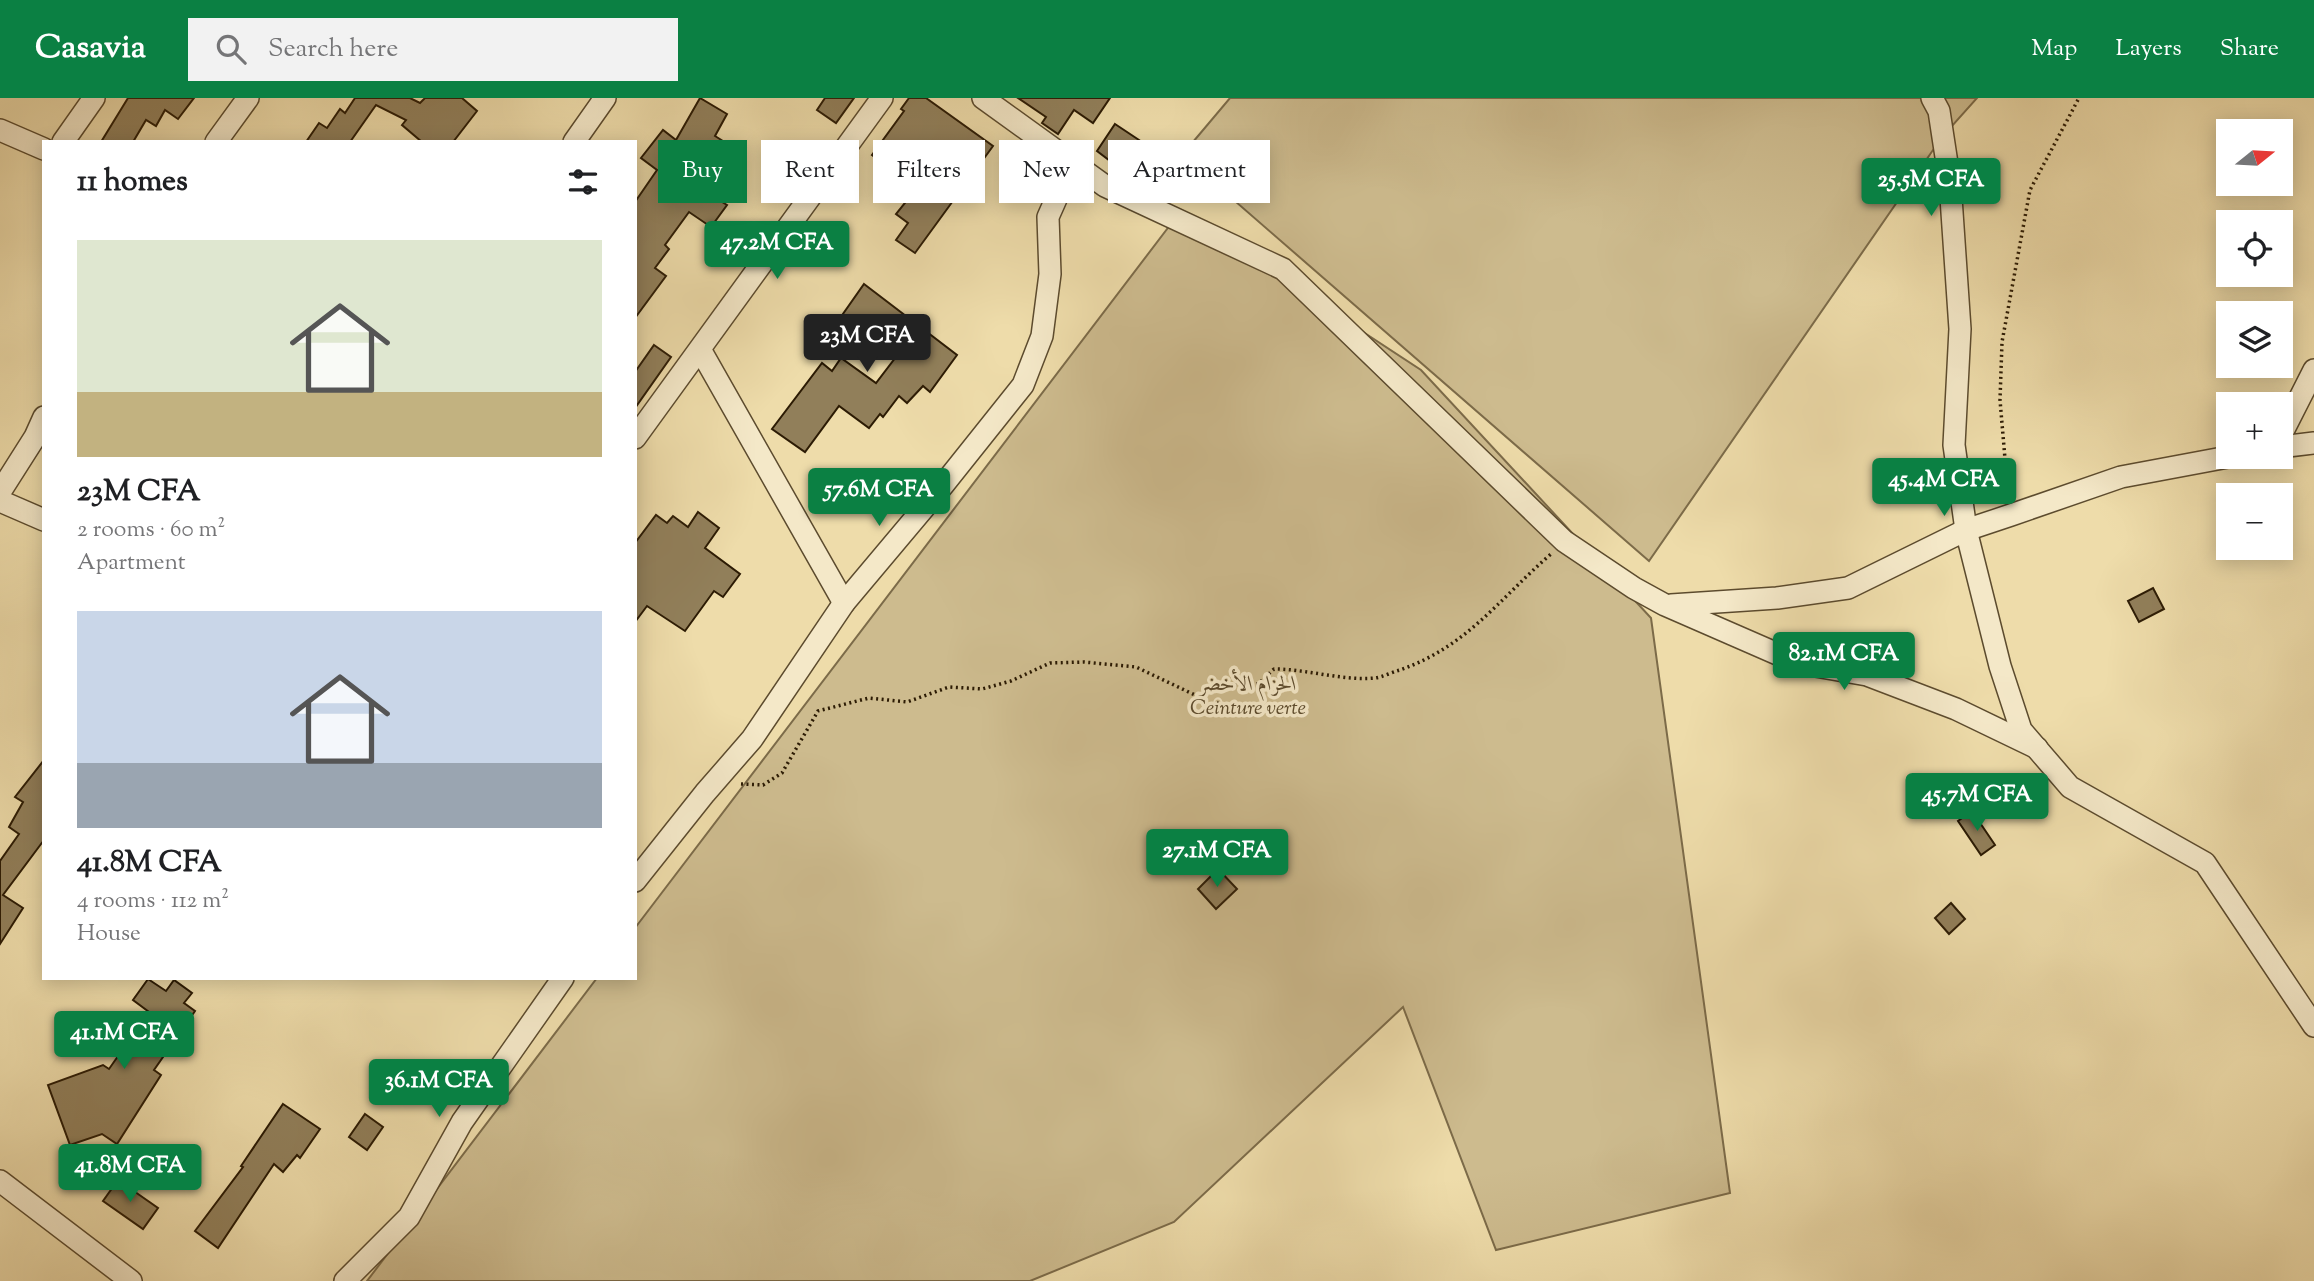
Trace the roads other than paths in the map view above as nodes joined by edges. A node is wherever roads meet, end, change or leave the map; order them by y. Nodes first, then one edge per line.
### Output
1 (94, 98) edge
2 (248, 98) edge
3 (606, 98) edge
4 (882, 98) edge
5 (983, 98) edge
6 (1933, 98) edge
7 (0, 130) edge
8 (64, 140) edge
9 (217, 140) edge
10 (575, 140) edge
11 (1041, 140) edge
12 (42, 148) edge
13 (1094, 178) edge
14 (1054, 203) edge
15 (701, 351) junction
16 (2314, 370) edge
17 (2293, 411) edge
18 (42, 421) edge
19 (637, 435) edge
20 (2314, 443) edge
21 (2293, 445) edge
22 (2216, 459) edge
23 (0, 492) edge
24 (0, 501) edge
25 (42, 519) edge
26 (1966, 530) junction
27 (844, 603) junction
28 (1665, 605) junction
29 (2037, 748) junction
30 (637, 879) edge
31 (562, 980) edge
32 (2314, 1026) edge
33 (0, 1181) edge
34 (131, 1281) edge
35 (345, 1281) edge

1 - 8 street
2 - 9 street
3 - 10 street
4 - 15 street
5 - 11 street
6 - 26 street
7 - 12 street
13 - 28 street
14 - 27 street
15 - 19 street
15 - 27 street
16 - 17 street
18 - 23 street
20 - 21 street
22 - 26 street
24 - 25 street
26 - 28 street
26 - 29 street
27 - 30 street
28 - 29 street
29 - 32 street
31 - 35 street
33 - 34 street

